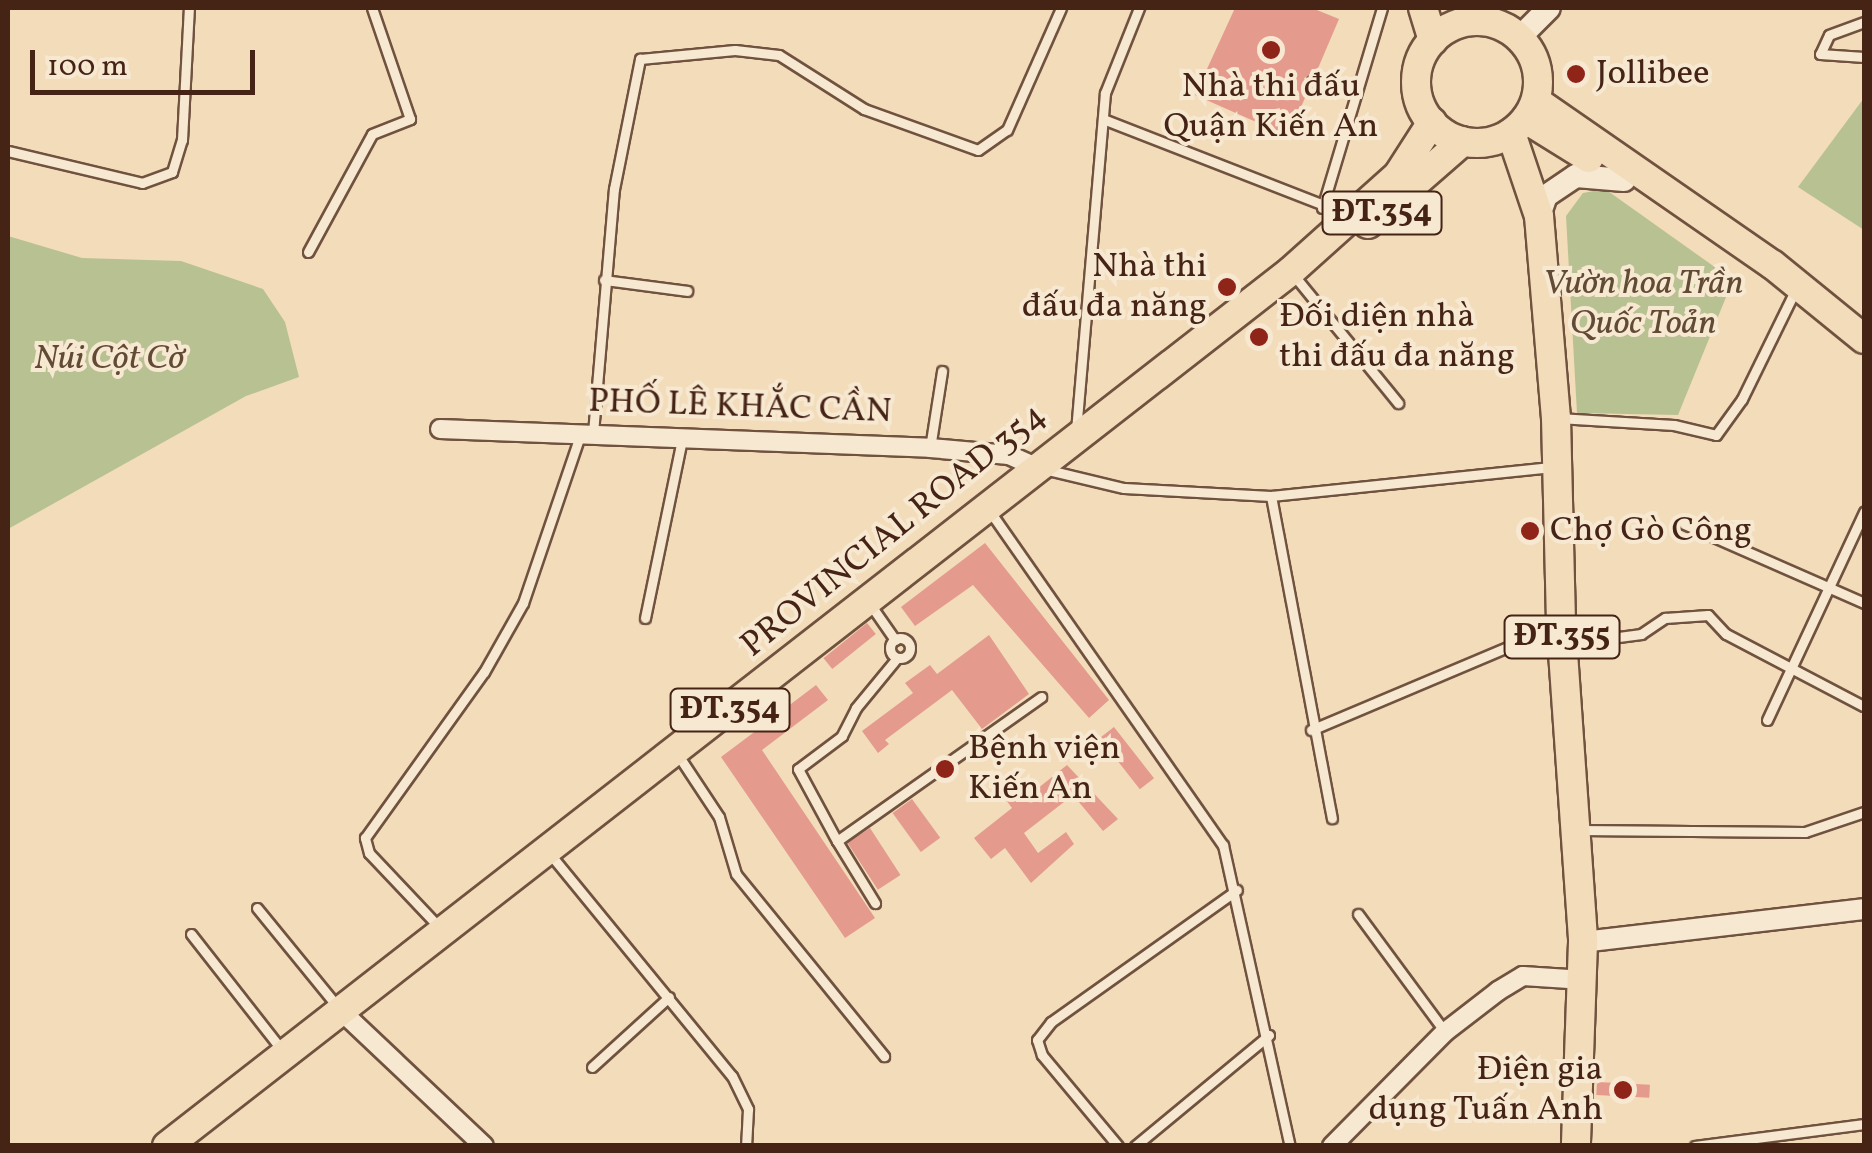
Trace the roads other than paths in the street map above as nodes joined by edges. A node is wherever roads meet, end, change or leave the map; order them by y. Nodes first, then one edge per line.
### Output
1 (189, 8) edge
2 (372, 8) edge
3 (1061, 8) edge
4 (1138, 8) edge
5 (1382, 8) edge
6 (1424, 8) edge
7 (1549, 8) edge
8 (1469, 14) edge
9 (1864, 22) edge
10 (1519, 38) junction
11 (1433, 40) junction
12 (1864, 57) edge
13 (1312, 82) dead end
14 (1357, 90) junction
15 (1524, 118) junction
16 (1103, 119) junction
17 (1432, 122) junction
18 (1463, 141) junction
19 (8, 151) edge
20 (1624, 180) junction
21 (1322, 208) junction
22 (1351, 215) junction
23 (1539, 216) junction
24 (308, 252) dead end
25 (1290, 271) junction
26 (604, 280) junction
27 (1796, 290) junction
28 (687, 292) dead end
29 (1864, 339) edge
30 (942, 371) dead end
31 (1398, 403) dead end
32 (1556, 418) junction
33 (440, 429) dead end
34 (587, 433) junction
35 (1076, 434) junction
36 (682, 438) junction
37 (930, 448) junction
38 (1036, 466) junction
39 (1557, 466) junction
40 (1271, 496) junction
41 (986, 506) junction
42 (1864, 512) edge
43 (1684, 524) dead end
44 (1828, 587) junction
45 (869, 602) junction
46 (1864, 603) edge
47 (645, 618) dead end
48 (1562, 634) junction
49 (895, 640) junction
50 (897, 658) junction
51 (1790, 670) junction
52 (1042, 697) dead end
53 (1862, 706) edge
54 (1767, 720) dead end
55 (1311, 730) junction
56 (676, 753) junction
57 (1864, 812) edge
58 (1332, 818) dead end
59 (1575, 830) junction
60 (837, 841) junction
61 (545, 847) junction
62 (1237, 890) junction
63 (875, 903) dead end
64 (257, 908) dead end
65 (1864, 909) edge
66 (1358, 914) dead end
67 (441, 928) junction
68 (191, 934) dead end
69 (1584, 942) junction
70 (1584, 980) junction
71 (669, 997) junction
72 (338, 1008) junction
73 (1445, 1032) junction
74 (1270, 1035) junction
75 (284, 1052) junction
76 (884, 1056) dead end
77 (592, 1067) dead end
78 (1864, 1124) edge
79 (167, 1146) edge
80 (484, 1146) edge
81 (746, 1146) edge
82 (1118, 1146) edge
83 (1135, 1146) edge
84 (1290, 1146) edge
85 (1332, 1146) edge
86 (1576, 1146) edge
87 (1695, 1146) edge

1 - 19 lane
2 - 24 lane
3 - 26 lane
4 - 16 lane
5 - 14 lane
6 - 11 main road
7 - 10 main road
8 - 10 main road
8 - 11 main road
9 - 12 lane
10 - 15 main road
11 - 17 main road
13 - 14 lane
14 - 21 lane
15 - 18 main road
15 - 20 main road
15 - 23 main road, ĐT.355
15 - 27 main road
16 - 21 lane
16 - 35 lane
17 - 18 main road
17 - 22 main road, ĐT.354
18 - 25 main road, ĐT.354
20 - 23 main road
20 - 27 main road
21 - 22 lane
22 - 25 main road, ĐT.354
23 - 32 main road, ĐT.355
25 - 31 lane
25 - 35 main road, PROVINCIAL ROAD 354 / ĐT.354
26 - 28 lane
26 - 34 lane
27 - 29 main road
27 - 32 lane
30 - 37 lane
32 - 39 main road, ĐT.355
33 - 34 street, PHỐ LÊ KHẮC CẦN
34 - 36 street, PHỐ LÊ KHẮC CẦN
34 - 67 lane
35 - 38 main road, PROVINCIAL ROAD 354 / ĐT.354
36 - 37 street, PHỐ LÊ KHẮC CẦN
36 - 47 lane
37 - 38 street, PHỐ LÊ KHẮC CẦN
38 - 40 lane
38 - 41 main road, PROVINCIAL ROAD 354 / ĐT.354
39 - 40 lane
39 - 48 main road, ĐT.355
40 - 55 lane
41 - 45 main road, PROVINCIAL ROAD 354 / ĐT.354
41 - 62 lane
42 - 44 lane
43 - 44 lane
44 - 46 lane
44 - 51 lane
45 - 49 lane
45 - 56 main road, PROVINCIAL ROAD 354 / ĐT.354
48 - 51 lane
48 - 55 lane
48 - 59 main road, ĐT.355
49 - 50 lane
49 - 50 lane
50 - 60 lane
51 - 53 lane
51 - 54 lane
52 - 60 lane
55 - 58 lane
56 - 61 main road, PROVINCIAL ROAD 354 / ĐT.354
56 - 76 lane
57 - 59 lane
59 - 69 main road, ĐT.355
60 - 63 lane
61 - 67 main road, PROVINCIAL ROAD 354 / ĐT.354
61 - 71 lane
62 - 74 lane
62 - 82 lane
64 - 72 lane
65 - 69 street
66 - 73 lane
67 - 72 main road, PROVINCIAL ROAD 354 / ĐT.354
68 - 75 lane
69 - 70 main road, ĐT.355
70 - 73 street
70 - 86 main road, ĐT.355
71 - 77 lane
71 - 81 lane
72 - 75 main road, PROVINCIAL ROAD 354 / ĐT.354
72 - 80 street
73 - 85 street
74 - 83 lane
74 - 84 lane
75 - 79 main road, PROVINCIAL ROAD 354 / ĐT.354
78 - 87 lane

